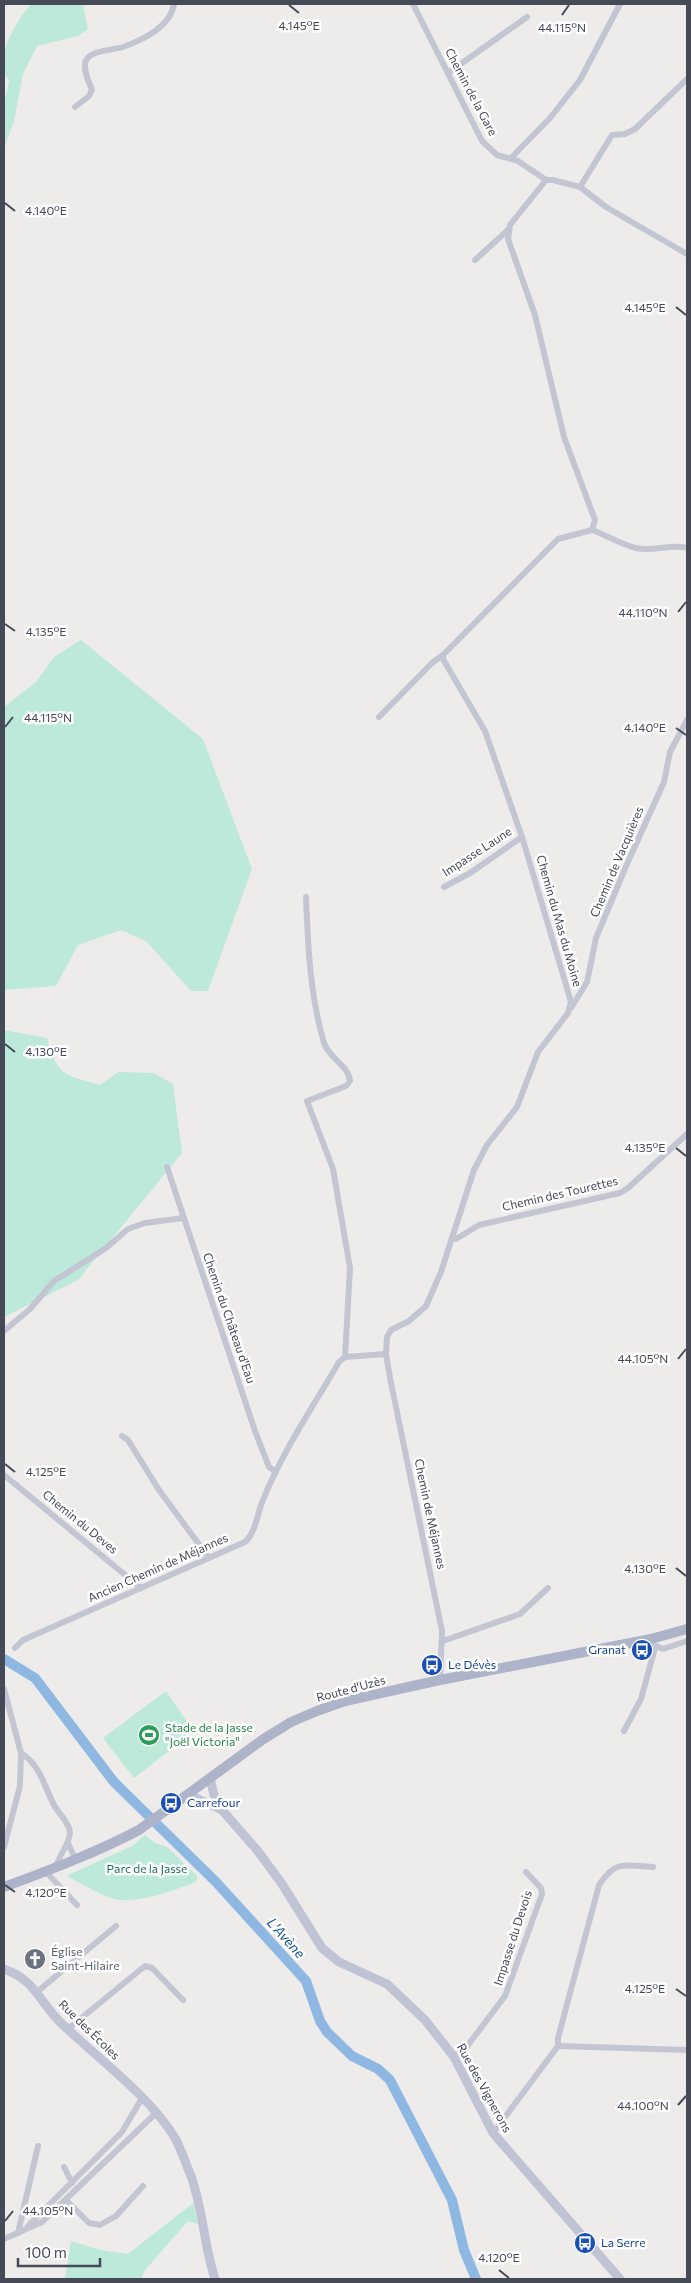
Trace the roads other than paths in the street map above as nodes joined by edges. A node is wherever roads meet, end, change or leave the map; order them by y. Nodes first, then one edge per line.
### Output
1 (174, 4) edge
2 (413, 4) edge
3 (620, 4) edge
4 (527, 17) dead end
5 (448, 73) junction
6 (687, 79) edge
7 (75, 107) dead end
8 (511, 158) junction
9 (546, 180) junction
10 (580, 187) junction
11 (508, 229) junction
12 (687, 254) edge
13 (475, 260) dead end
14 (592, 530) junction
15 (687, 548) edge
16 (443, 655) junction
17 (379, 718) dead end
18 (687, 720) edge
19 (522, 837) junction
20 (444, 886) dead end
21 (306, 897) dead end
22 (568, 1013) junction
23 (687, 1134) edge
24 (167, 1167) dead end
25 (183, 1218) junction
26 (452, 1238) junction
27 (4, 1330) edge
28 (386, 1354) junction
29 (346, 1357) junction
30 (122, 1436) dead end
31 (276, 1472) junction
32 (4, 1475) edge
33 (209, 1558) junction
34 (141, 1588) junction
35 (548, 1588) dead end
36 (687, 1629) edge
37 (443, 1641) junction
38 (687, 1642) edge
39 (653, 1643) junction
40 (14, 1648) dead end
41 (440, 1680) junction
42 (4, 1689) edge
43 (624, 1731) dead end
44 (21, 1753) junction
45 (210, 1778) junction
46 (191, 1793) junction
47 (222, 1810) junction
48 (68, 1843) junction
49 (4, 1847) edge
50 (76, 1861) junction
51 (653, 1867) dead end
52 (51, 1870) junction
53 (526, 1872) dead end
54 (4, 1887) edge
55 (77, 1905) dead end
56 (116, 1926) dead end
57 (4, 1969) edge
58 (37, 1992) junction
59 (183, 2000) dead end
60 (68, 2029) junction
61 (558, 2046) junction
62 (687, 2050) edge
63 (454, 2057) junction
64 (142, 2098) junction
65 (156, 2113) junction
66 (494, 2133) junction
67 (38, 2146) dead end
68 (64, 2167) dead end
69 (72, 2183) junction
70 (144, 2186) dead end
71 (67, 2200) junction
72 (26, 2229) junction
73 (18, 2233) junction
74 (4, 2239) edge
75 (617, 2277) edge
76 (215, 2279) edge

1 - 7 street
2 - 5 street, Chemin de la Gare
3 - 8 street
4 - 5 street
5 - 8 street, Chemin de la Gare
6 - 10 street
8 - 9 street, Chemin de la Gare
9 - 10 street, Chemin de la Gare
9 - 11 street
10 - 12 street, Chemin de la Gare
11 - 13 street
11 - 14 street
14 - 15 street
14 - 16 street
16 - 17 street
16 - 19 street, Chemin du Mas du Moine
18 - 22 street, Chemin de Vacquières
19 - 20 street, Impasse Laune
19 - 22 street, Chemin du Mas du Moine
21 - 29 street
22 - 26 street
23 - 26 street, Chemin des Tourettes
24 - 25 street, Chemin du Château d'Eau
25 - 27 street
25 - 31 street, Chemin du Château d'Eau
26 - 28 street
28 - 29 street
28 - 37 street, Chemin de Méjannes
29 - 31 street, Ancien Chemin de Méjannes
30 - 33 street
31 - 33 street, Ancien Chemin de Méjannes
32 - 34 street, Chemin du Deves
33 - 34 street, Ancien Chemin de Méjannes
34 - 40 street, Ancien Chemin de Méjannes
35 - 37 street
36 - 39 main road, Route d'Uzès
37 - 41 street, Chemin de Méjannes
38 - 39 street
39 - 41 main road, Route d'Uzès
39 - 43 street
41 - 45 main road, Route d'Uzès
42 - 44 street
44 - 48 street
44 - 49 street
45 - 46 main road, Route d'Uzès
45 - 47 street, Rue des Vignerons
46 - 47 street, Rue des Vignerons
46 - 50 main road, Route d'Uzès
47 - 63 street, Rue des Vignerons
48 - 50 street
48 - 52 street
50 - 52 main road, Route d'Uzès
51 - 61 street
52 - 54 main road, Route d'Uzès
52 - 55 street
53 - 63 street, Impasse du Devois
56 - 58 street
57 - 58 street, Rue des Écoles
58 - 60 street, Rue des Écoles
59 - 60 street
60 - 64 street, Rue des Écoles
61 - 62 street
61 - 66 street
63 - 66 street, Rue des Vignerons
64 - 65 street, Rue des Écoles
64 - 69 street
65 - 71 street
65 - 76 street, Rue des Écoles
66 - 75 street, Rue des Vignerons
67 - 73 street
68 - 69 street
69 - 72 street
70 - 71 street
71 - 72 street
72 - 73 street
73 - 74 street

